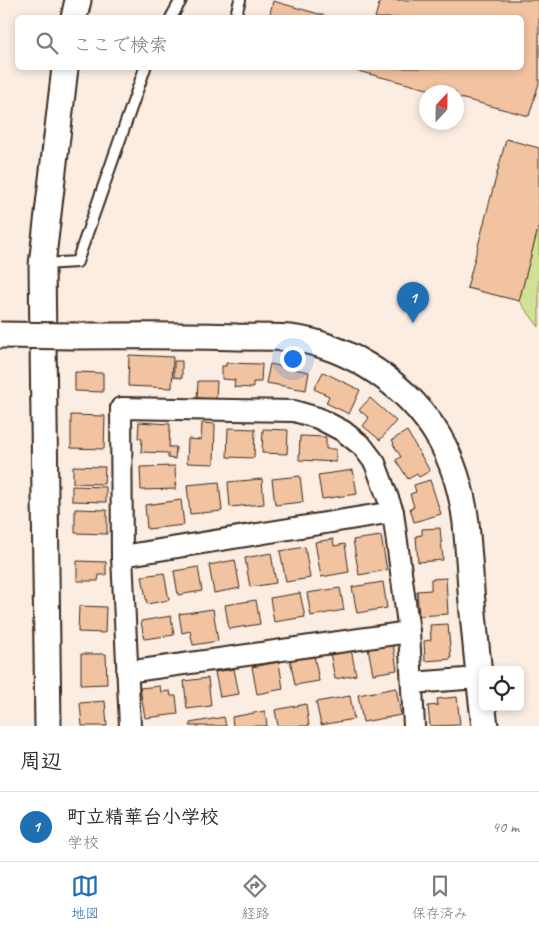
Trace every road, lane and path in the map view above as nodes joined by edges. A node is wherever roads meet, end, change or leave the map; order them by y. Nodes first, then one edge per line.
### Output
1 (78, 0) edge
2 (181, 0) edge
3 (240, 0) edge
4 (75, 15) edge
5 (172, 15) edge
6 (236, 15) edge
7 (65, 70) edge
8 (143, 70) edge
9 (42, 264) junction
10 (0, 335) edge
11 (393, 512) junction
12 (122, 556) junction
13 (409, 632) junction
14 (128, 672) junction
15 (479, 677) joint
16 (412, 683) junction
17 (483, 711) edge
18 (48, 726) edge
19 (130, 726) edge
20 (414, 726) edge
21 (485, 726) edge

1 - 4 street
2 - 5 lane
3 - 6 lane
7 - 9 street
8 - 9 lane
9 - 18 street
10 - 15 street, bridge
11 - 12 street
11 - 12 street
11 - 13 street
12 - 14 street
13 - 14 street
13 - 16 street
14 - 19 street
15 - 16 street
16 - 20 street
17 - 21 street

